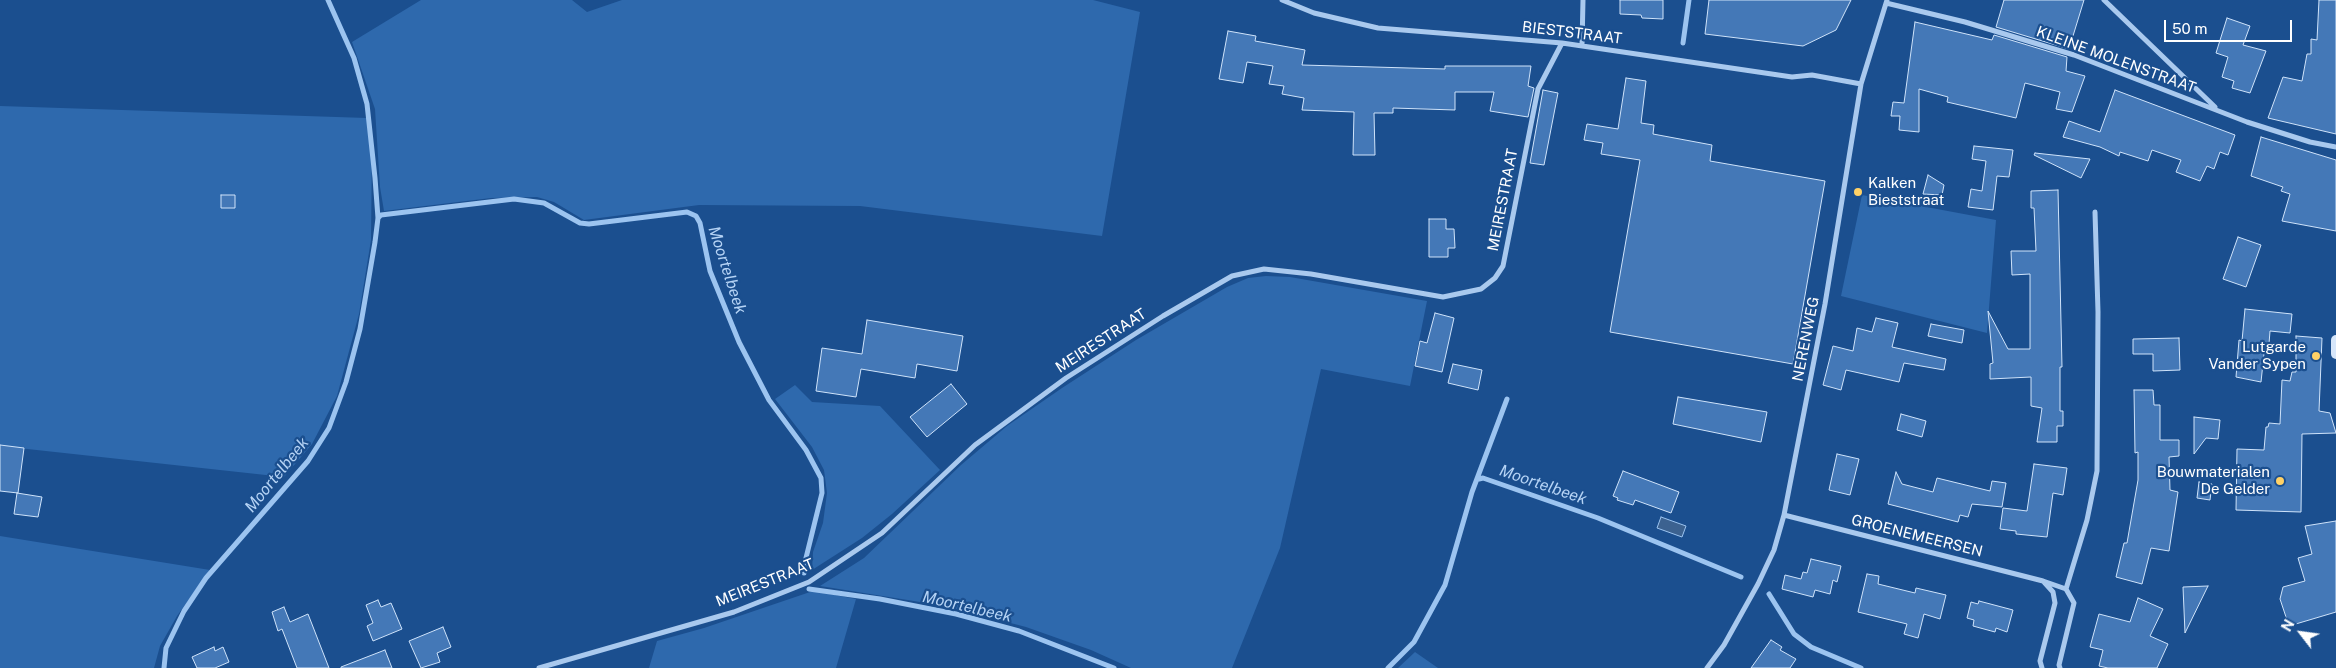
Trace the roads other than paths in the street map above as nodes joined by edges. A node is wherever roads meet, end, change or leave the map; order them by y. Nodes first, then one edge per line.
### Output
1 (1282, 0) edge
2 (1583, 0) edge
3 (2104, 0) edge
4 (1886, 2) edge
5 (1562, 43) junction
6 (1582, 46) junction
7 (1861, 84) junction
8 (2217, 110) junction
9 (2336, 147) edge
10 (2095, 212) dead end
11 (2336, 340) edge
12 (2336, 354) edge
13 (1784, 515) junction
14 (2043, 581) junction
15 (2066, 589) junction
16 (538, 668) edge
17 (1707, 668) edge
18 (2042, 668) edge
19 (2060, 668) edge

1 - 5 street, BIESTSTRAAT
2 - 6 street
3 - 8 street
4 - 7 street, NERENWEG
4 - 8 street, KLEINE MOLENSTRAAT
5 - 6 street, BIESTSTRAAT
5 - 16 street, MEIRESTRAAT
6 - 7 street, BIESTSTRAAT
7 - 13 street, NERENWEG
8 - 9 street, KLEINE MOLENSTRAAT
10 - 15 street
11 - 12 main road
13 - 14 street, GROENEMEERSEN
13 - 17 street, NERENWEG
14 - 15 street, GROENEMEERSEN
14 - 18 street
15 - 19 street

